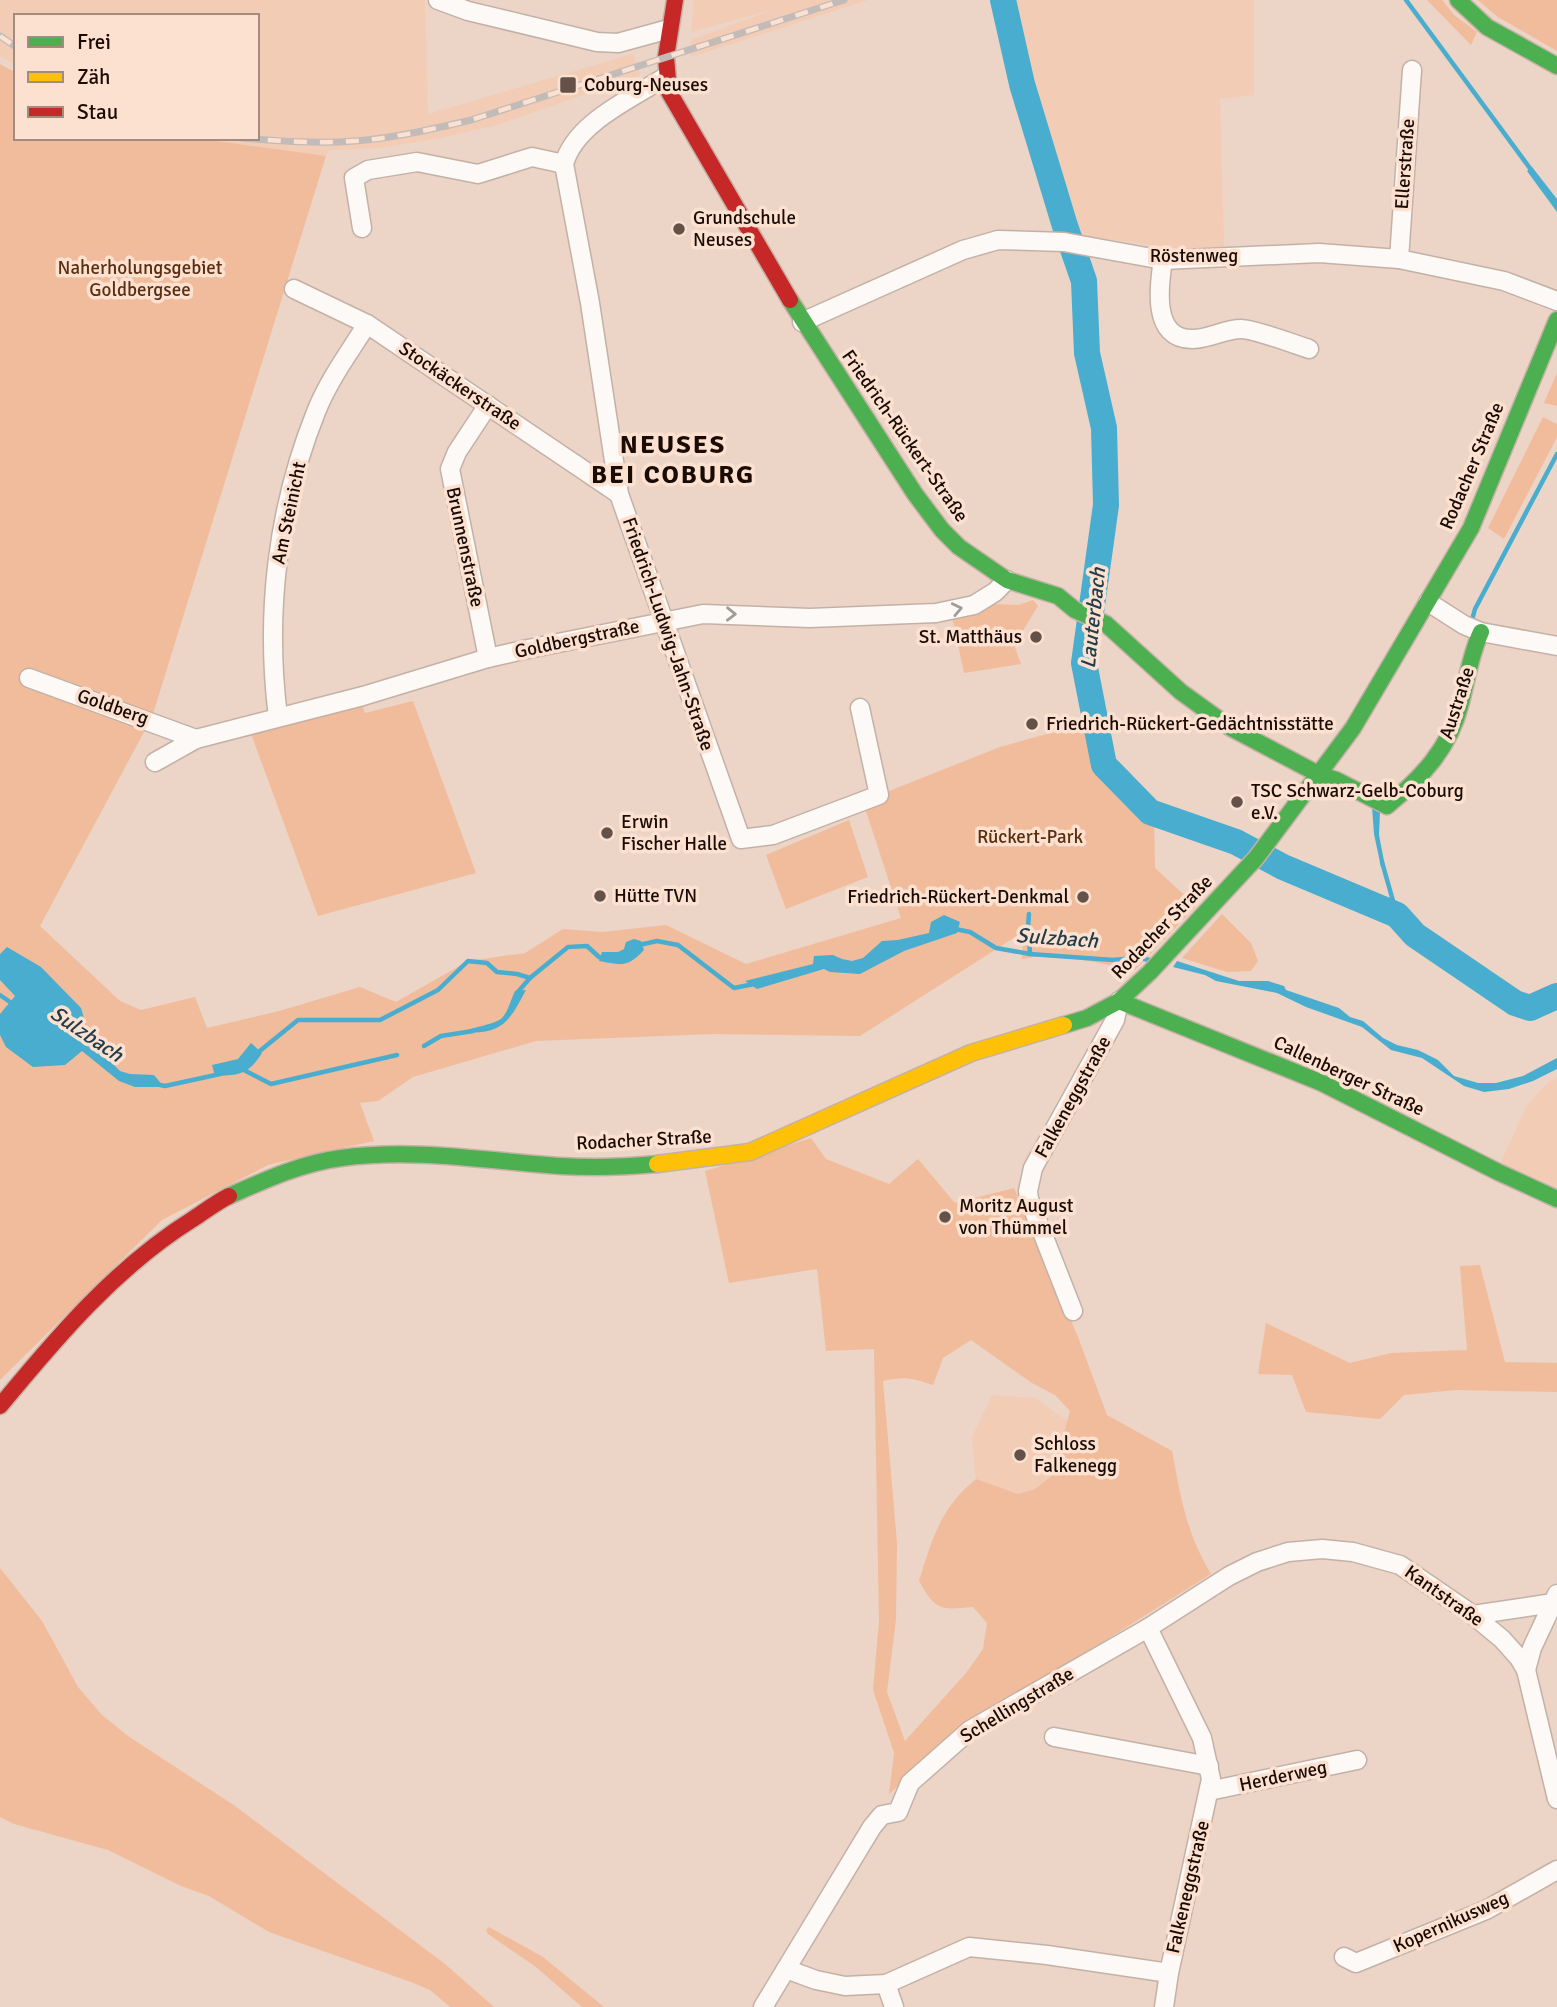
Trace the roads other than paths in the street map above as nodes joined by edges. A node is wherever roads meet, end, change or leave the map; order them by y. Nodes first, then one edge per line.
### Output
1 (438, 0) edge
2 (675, 0) edge
3 (1458, 0) edge
4 (669, 29) junction
5 (1557, 66) edge
6 (1412, 70) dead end
7 (665, 77) junction
8 (564, 163) junction
9 (362, 228) dead end
10 (1399, 259) junction
11 (1164, 260) junction
12 (294, 289) dead end
13 (1557, 301) edge
14 (1557, 320) edge
15 (802, 322) junction
16 (367, 324) junction
17 (1309, 349) dead end
18 (488, 405) junction
19 (619, 494) junction
20 (1006, 580) junction
21 (1428, 603) junction
22 (663, 621) junction
23 (1474, 629) junction
24 (1557, 646) edge
25 (488, 657) junction
26 (29, 678) dead end
27 (860, 708) dead end
28 (278, 717) junction
29 (196, 739) junction
30 (155, 762) dead end
31 (1320, 775) junction
32 (1119, 1001) junction
33 (1557, 1199) edge
34 (1073, 1311) dead end
35 (0, 1406) edge
36 (1555, 1599) edge
37 (1473, 1615) junction
38 (1148, 1628) junction
39 (1526, 1670) junction
40 (1054, 1737) dead end
41 (1357, 1760) dead end
42 (1209, 1766) junction
43 (1209, 1791) junction
44 (1557, 1799) edge
45 (1557, 1870) edge
46 (1343, 1957) dead end
47 (786, 1969) junction
48 (1169, 1973) junction
49 (887, 1984) junction
50 (763, 2007) edge
51 (894, 2007) edge
52 (1164, 2007) edge

1 - 4 street
2 - 4 main road, Friedrich-Rückert-Straße
3 - 5 main road
4 - 7 main road, Friedrich-Rückert-Straße
6 - 10 street, Ellerstraße
7 - 8 street
7 - 15 main road, Friedrich-Rückert-Straße
8 - 9 street
8 - 19 street, Friedrich-Ludwig-Jahn-Straße
10 - 11 street, Röstenweg
10 - 13 street, Röstenweg
11 - 15 street, Röstenweg
11 - 17 street
12 - 16 street, Stockäckerstraße
14 - 21 main road, Rodacher Straße
15 - 20 main road, Friedrich-Rückert-Straße
16 - 18 street, Stockäckerstraße
16 - 28 street, Am Steinicht
18 - 19 street, Stockäckerstraße
18 - 25 street, Brunnenstraße
19 - 22 street, Friedrich-Ludwig-Jahn-Straße
22 -> 20 street, Goldbergstraße
20 - 31 main road, Friedrich-Rückert-Straße
21 - 23 street
21 - 31 main road, Rodacher Straße
22 - 25 street, Goldbergstraße
22 - 27 street, Friedrich-Ludwig-Jahn-Straße
23 - 24 street
23 - 31 main road, Austraße
25 - 28 street, Goldbergstraße
26 - 29 street, Goldberg
28 - 29 street, Goldbergstraße
29 - 30 street, Goldbergstraße
31 - 32 main road, Rodacher Straße
32 - 33 main road, Callenberger Straße
32 - 34 street, Falkeneggstraße
32 - 35 main road, Rodacher Straße
36 - 37 street
36 - 39 street
37 - 38 street, Kantstraße
37 - 39 street, Kantstraße
38 - 42 street, Falkeneggstraße
38 - 47 street, Schellingstraße
39 - 44 street, Kantstraße
40 - 42 street
41 - 43 street, Herderweg
42 - 43 street, Falkeneggstraße
43 - 48 street, Falkeneggstraße
45 - 46 street, Kopernikusweg
47 - 49 street
47 - 50 street, Schellingstraße
48 - 49 street
48 - 52 street, Falkeneggstraße
49 - 51 street

